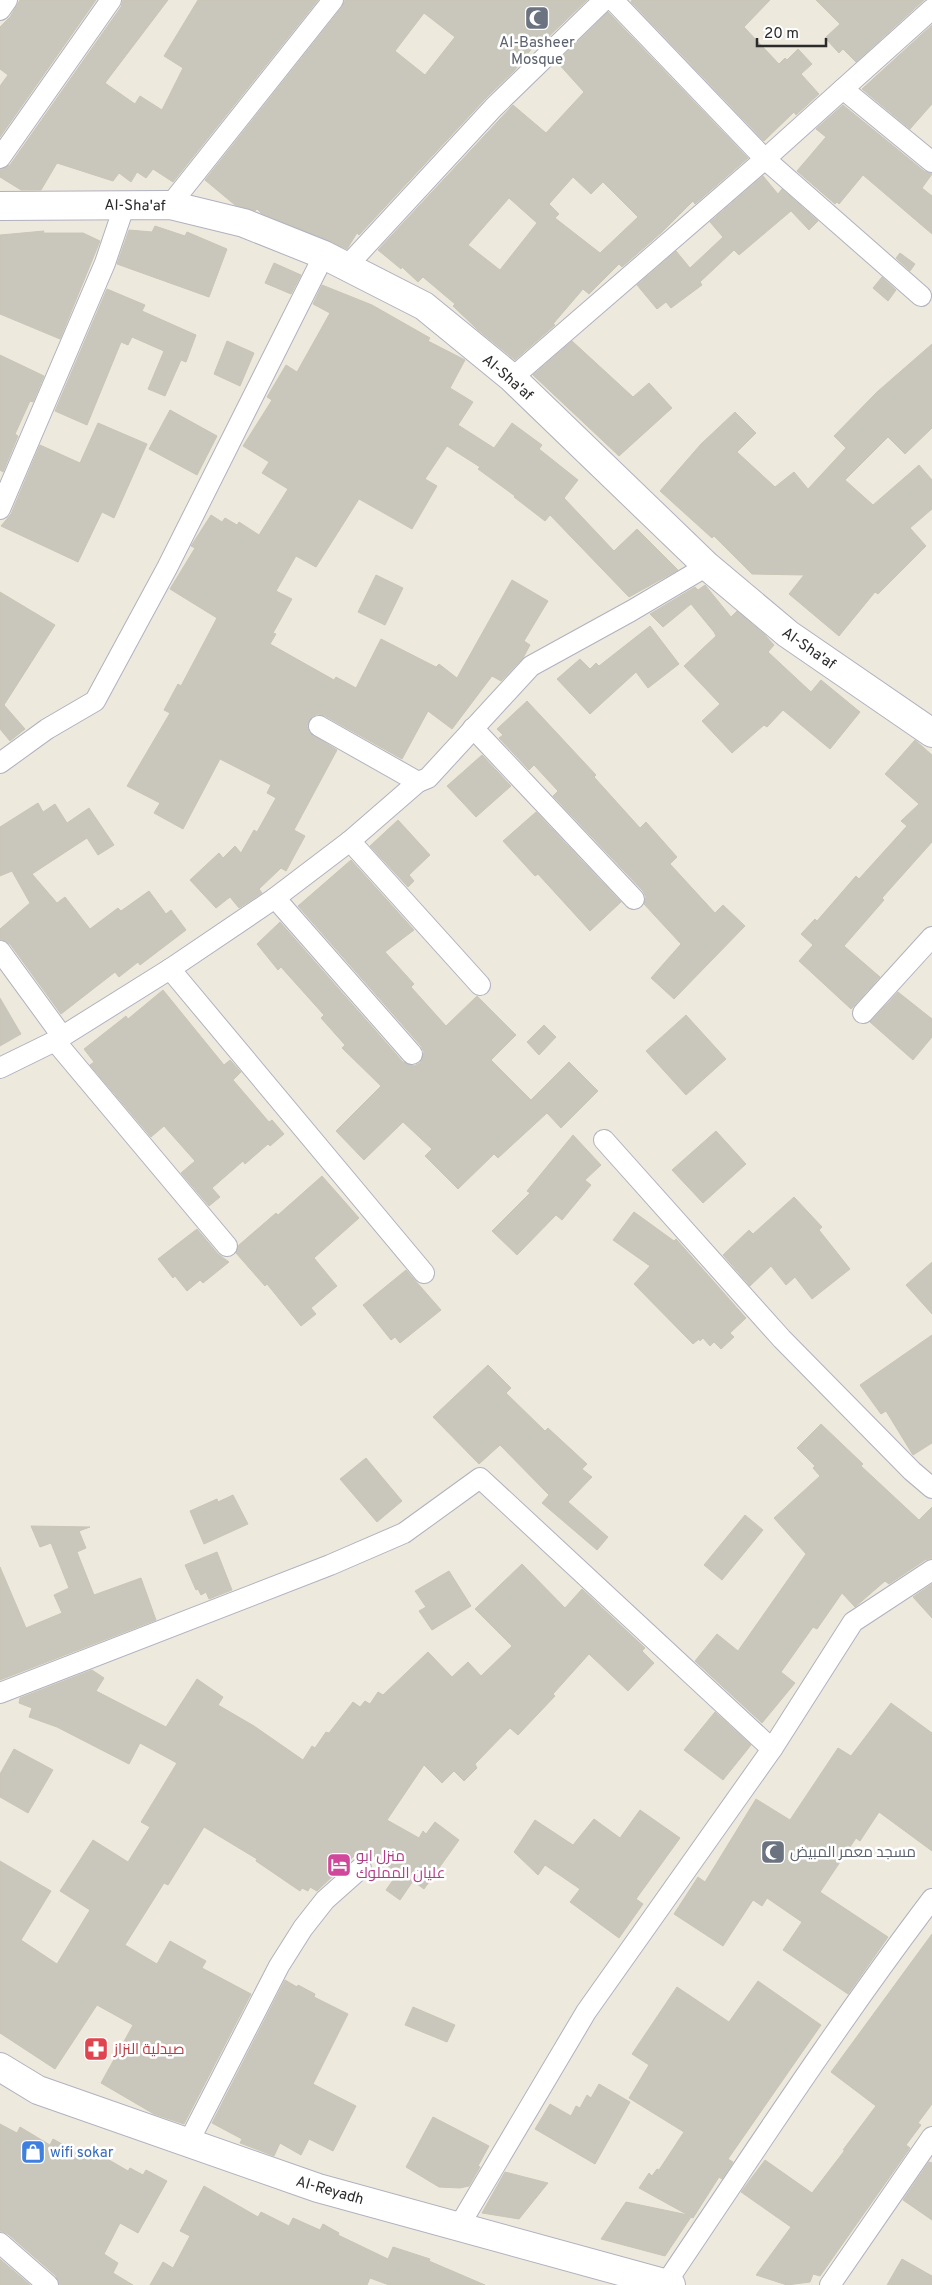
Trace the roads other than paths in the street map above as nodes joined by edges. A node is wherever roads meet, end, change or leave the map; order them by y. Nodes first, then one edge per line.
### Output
1 (7, 0) edge
2 (111, 0) edge
3 (333, 0) edge
4 (604, 0) edge
5 (613, 0) edge
6 (932, 9) edge
7 (0, 10) edge
8 (843, 90) junction
9 (0, 158) edge
10 (765, 159) junction
11 (932, 162) edge
12 (125, 204) junction
13 (170, 205) junction
14 (0, 206) edge
15 (335, 260) junction
16 (921, 296) dead end
17 (512, 378) junction
18 (0, 509) edge
19 (707, 566) junction
20 (319, 726) dead end
21 (473, 728) junction
22 (932, 733) edge
23 (0, 764) edge
24 (418, 782) junction
25 (350, 841) junction
26 (275, 898) junction
27 (634, 899) dead end
28 (932, 937) edge
29 (0, 951) edge
30 (170, 969) junction
31 (480, 985) dead end
32 (862, 1013) dead end
33 (58, 1039) junction
34 (412, 1054) dead end
35 (0, 1068) edge
36 (604, 1140) dead end
37 (227, 1246) dead end
38 (424, 1273) dead end
39 (932, 1488) edge
40 (932, 1570) edge
41 (0, 1693) edge
42 (772, 1749) junction
43 (361, 1868) dead end
44 (932, 1899) edge
45 (0, 2067) edge
46 (932, 2138) edge
47 (188, 2143) junction
48 (459, 2226) junction
49 (0, 2243) edge
50 (669, 2284) edge
51 (48, 2285) edge
52 (830, 2285) edge

1 - 7 street
2 - 9 street
3 - 13 street
4 - 15 street
5 - 10 street
6 - 8 street
8 - 10 street
8 - 11 street
10 - 16 street
10 - 17 street
12 - 13 street, Al-Sha'af
12 - 14 street, Al-Sha'af
12 - 18 street
13 - 15 street, Al-Sha'af
15 - 17 street, Al-Sha'af
15 - 23 street
17 - 19 street, Al-Sha'af
19 - 21 street
19 - 22 street, Al-Sha'af
20 - 24 street
21 - 24 street
21 - 27 street
24 - 25 street
25 - 26 street
25 - 31 street
26 - 30 street
26 - 34 street
28 - 32 street
29 - 33 street
30 - 33 street
30 - 38 street
33 - 35 street
33 - 37 street
36 - 39 street
40 - 42 street
41 - 42 street
42 - 48 street
43 - 47 street
44 - 50 street
45 - 47 street, Al-Reyadh
46 - 52 street
47 - 48 street, Al-Reyadh
48 - 50 street, Al-Reyadh
49 - 51 street

